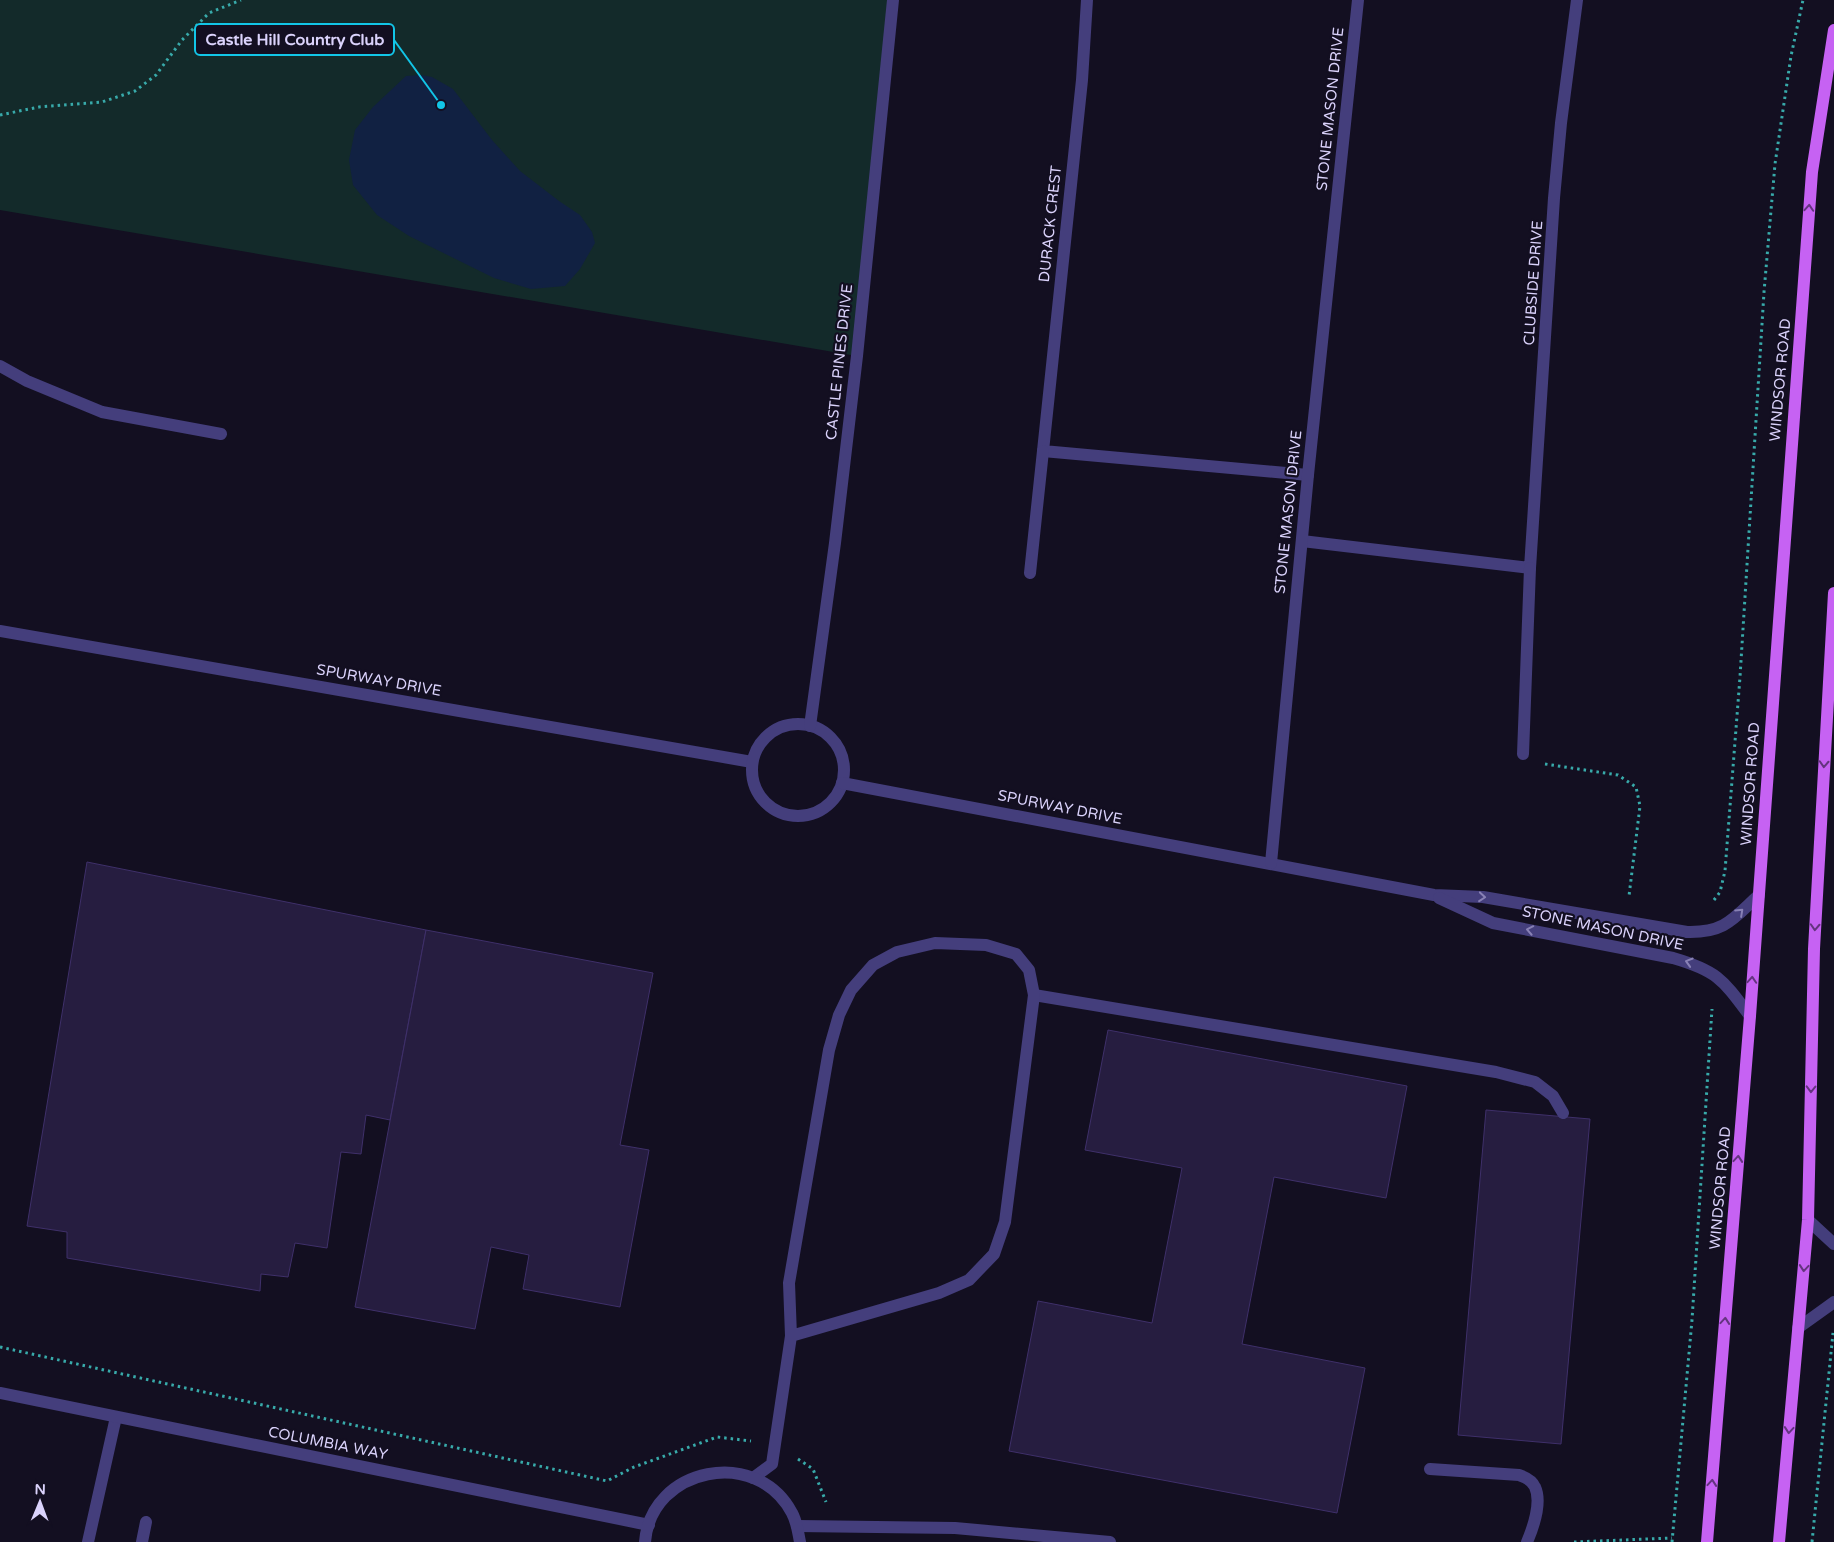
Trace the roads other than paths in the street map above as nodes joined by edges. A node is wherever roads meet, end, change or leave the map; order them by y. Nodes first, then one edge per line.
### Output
1 (892, 0) edge
2 (1087, 0) edge
3 (1358, 0) edge
4 (1577, 0) edge
5 (1834, 30) edge
6 (0, 366) edge
7 (221, 434) dead end
8 (1043, 451) junction
9 (1308, 475) junction
10 (1302, 541) junction
11 (1530, 568) junction
12 (1030, 573) dead end
13 (1834, 594) edge
14 (0, 631) edge
15 (810, 726) junction
16 (1523, 754) road end
17 (752, 762) junction
18 (842, 783) junction
19 (1271, 863) junction
20 (1759, 894) junction
21 (1434, 895) junction
22 (1034, 995) junction
23 (1750, 1016) junction
24 (1563, 1113) dead end
25 (1808, 1220) junction
26 (1834, 1244) edge
27 (1834, 1302) edge
28 (1798, 1328) junction
29 (791, 1336) junction
30 (0, 1393) edge
31 (116, 1417) junction
32 (1430, 1469) dead end
33 (753, 1478) junction
34 (146, 1522) dead end
35 (649, 1525) junction
36 (797, 1526) junction
37 (88, 1542) edge
38 (142, 1542) edge
39 (645, 1542) edge
40 (800, 1542) edge
41 (1110, 1542) edge
42 (1527, 1542) edge
43 (1707, 1542) edge
44 (1779, 1542) edge

1 - 15 street, CASTLE PINES DRIVE
2 - 8 street, DURACK CREST
3 - 9 street, STONE MASON DRIVE
4 - 11 street, CLUBSIDE DRIVE
20 -> 5 main road, WINDSOR ROAD
6 - 7 street
8 - 9 street
8 - 12 street, DURACK CREST
9 - 10 street, STONE MASON DRIVE
10 - 11 street
10 - 19 street, STONE MASON DRIVE
11 - 16 street, CLUBSIDE DRIVE
13 -> 25 main road
14 - 17 street, SPURWAY DRIVE
15 - 17 street
15 - 18 street
17 - 18 street
18 - 19 street, SPURWAY DRIVE
19 - 21 street, STONE MASON DRIVE
21 -> 20 street, STONE MASON DRIVE
23 -> 20 main road, WINDSOR ROAD
23 -> 21 street, STONE MASON DRIVE
22 - 24 street
22 - 29 street
22 - 29 street
43 -> 23 main road, WINDSOR ROAD
25 - 26 street
25 -> 28 main road
27 - 28 street
28 -> 44 main road
29 - 33 street
30 - 31 street, COLUMBIA WAY
31 - 35 street, COLUMBIA WAY
31 - 37 street
32 - 42 street
33 - 35 street
33 - 36 street
34 - 38 street
35 - 39 street
36 - 40 street
36 - 41 street

